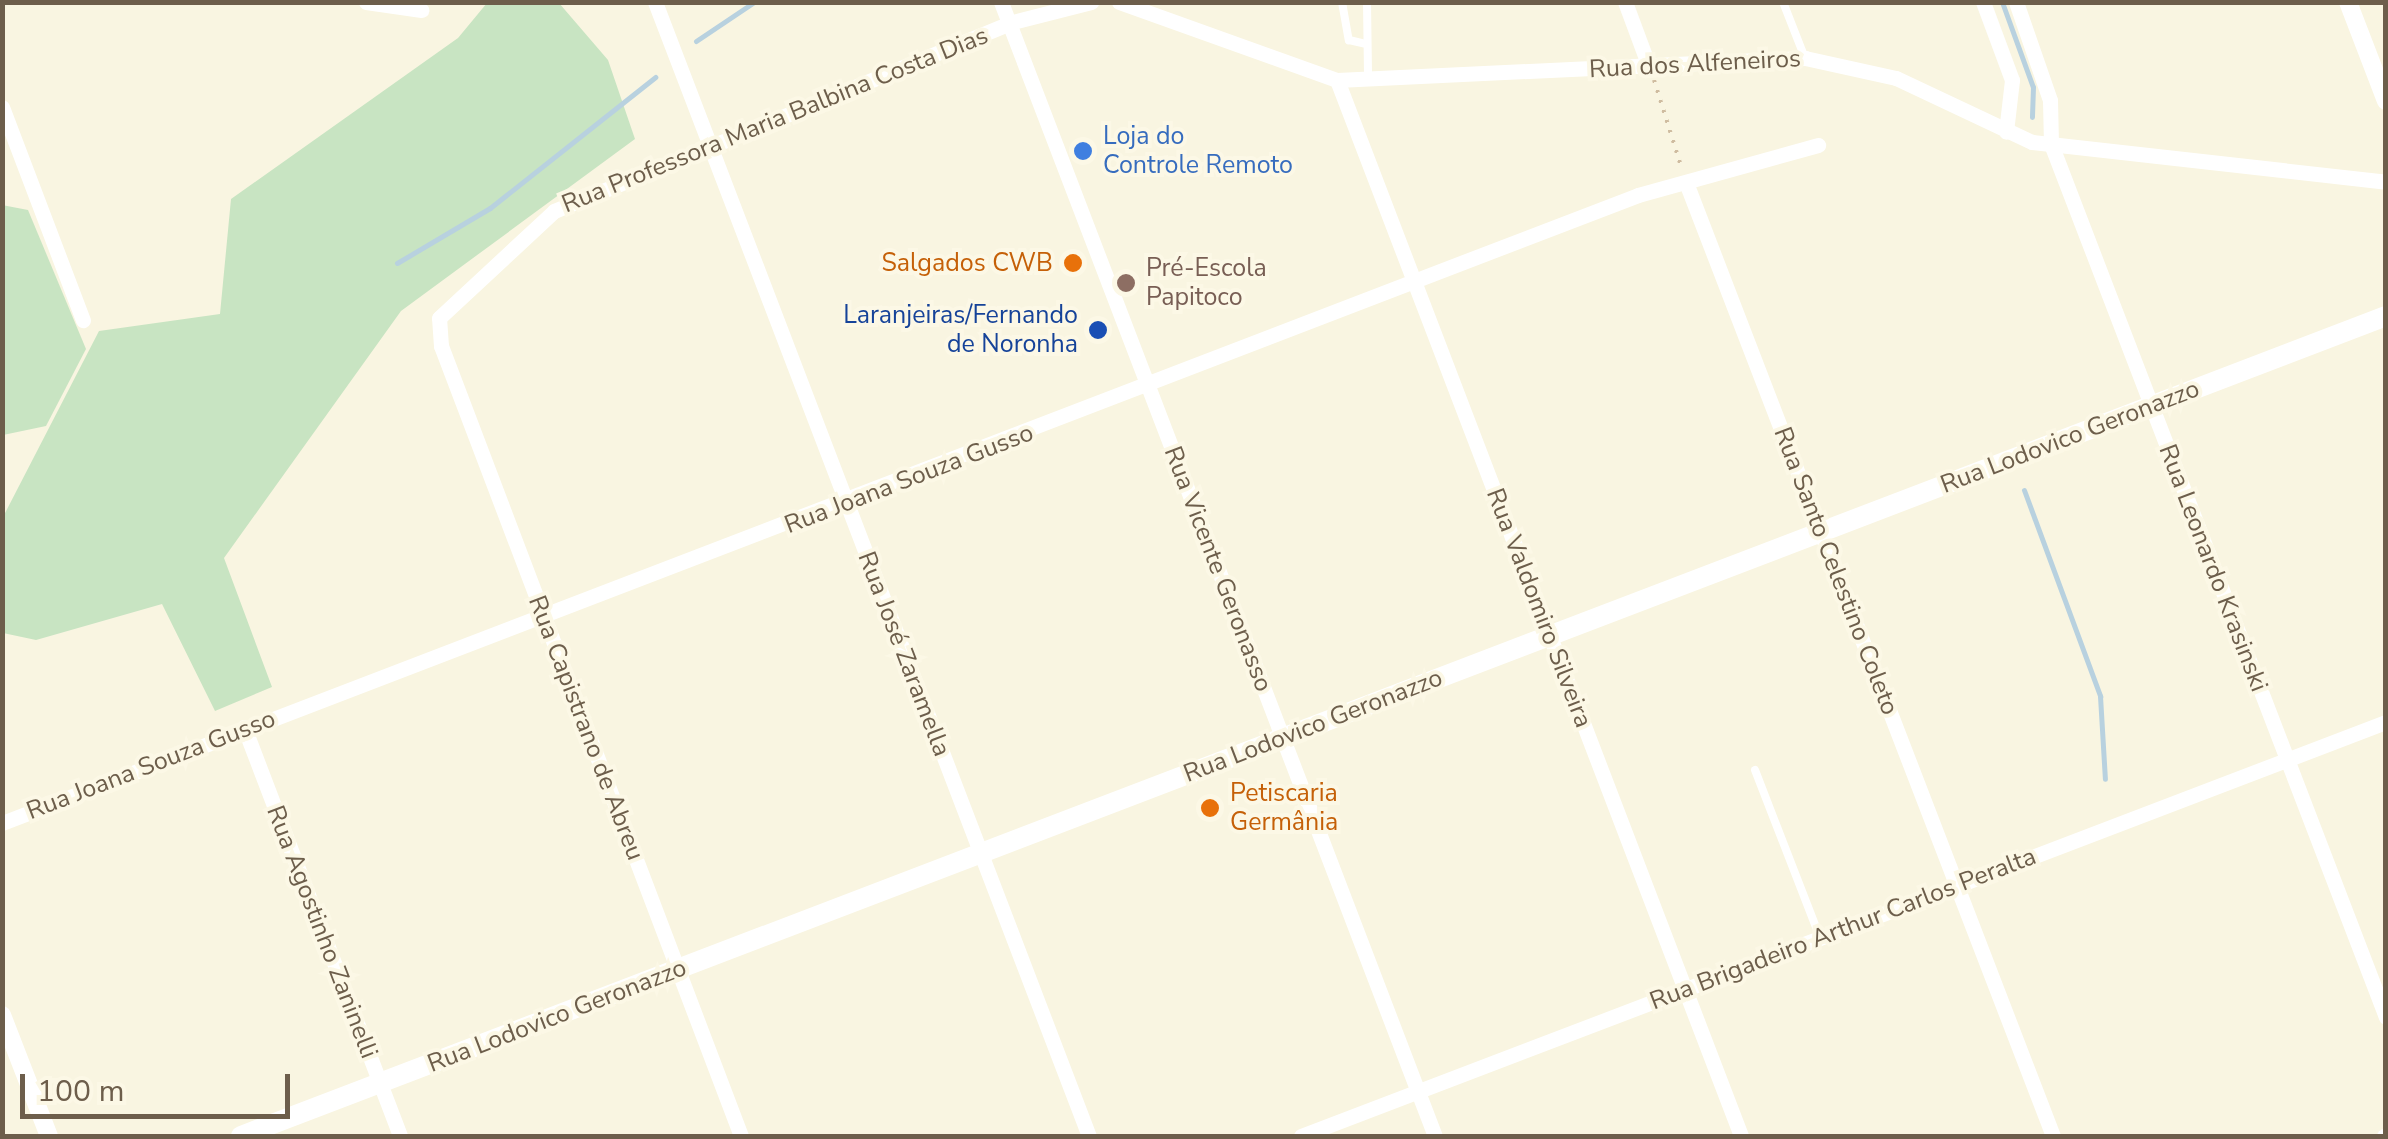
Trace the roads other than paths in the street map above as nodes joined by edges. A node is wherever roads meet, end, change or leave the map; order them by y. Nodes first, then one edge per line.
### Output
1 (366, 2) edge
2 (654, 2) edge
3 (1001, 2) edge
4 (1092, 2) edge
5 (1120, 2) edge
6 (1342, 2) edge
7 (1366, 2) edge
8 (1626, 2) edge
9 (1783, 2) edge
10 (1983, 2) edge
11 (2348, 2) edge
12 (2020, 4) edge
13 (421, 10) dead end
14 (1009, 23) junction
15 (1367, 44) junction
16 (1806, 58) junction
17 (1648, 64) junction
18 (1337, 80) junction
19 (1368, 83) junction
20 (2386, 101) edge
21 (2, 107) edge
22 (2006, 132) junction
23 (2051, 144) junction
24 (1818, 145) dead end
25 (710, 146) junction
26 (2386, 182) edge
27 (1687, 185) junction
28 (1414, 282) junction
29 (2386, 316) edge
30 (438, 318) joint
31 (83, 320) dead end
32 (1148, 386) junction
33 (2151, 406) junction
34 (846, 504) junction
35 (1821, 532) junction
36 (545, 621) junction
37 (1550, 636) junction
38 (2386, 722) edge
39 (244, 727) junction
40 (1282, 738) junction
41 (2287, 760) junction
42 (1755, 770) dead end
43 (2, 823) edge
44 (980, 854) junction
45 (1957, 886) junction
46 (1820, 938) junction
47 (678, 970) junction
48 (1685, 990) junction
49 (2, 1015) edge
50 (2386, 1017) edge
51 (380, 1083) junction
52 (1418, 1092) junction
53 (49, 1136) edge
54 (240, 1136) edge
55 (400, 1136) edge
56 (741, 1136) edge
57 (1088, 1136) edge
58 (1301, 1136) edge
59 (1436, 1136) edge
60 (1741, 1136) edge
61 (2053, 1136) edge

1 - 13 street
2 - 25 street, Rua José Zaramella
3 - 14 street, Rua Vicente Geronasso
4 - 14 street, Rua Professora Maria Balbina Costa Dias
5 - 18 street, Rua dos Alfeneiros
6 - 15 lane
7 - 15 lane
8 - 17 street
9 - 16 lane
10 - 22 street
11 - 20 street
12 - 23 street, Rua Leonardo Krasinski
14 - 25 street, Rua Professora Maria Balbina Costa Dias
14 - 32 street, Rua Vicente Geronasso
15 - 19 lane
16 - 17 street, Rua dos Alfeneiros
16 - 22 street, Rua dos Alfeneiros
17 - 19 street, Rua dos Alfeneiros
18 - 19 street, Rua dos Alfeneiros
18 - 28 street, Rua Valdomiro Silveira
21 - 31 street
22 - 23 street, Rua dos Alfeneiros
23 - 26 street, Rua dos Alfeneiros
23 - 33 street, Rua Leonardo Krasinski
24 - 27 street, Rua Joana Souza Gusso
25 - 30 street, Rua Professora Maria Balbina Costa Dias
25 - 34 street, Rua José Zaramella
27 - 28 street, Rua Joana Souza Gusso
27 - 35 street, Rua Santo Celestino Coleto
28 - 32 street, Rua Joana Souza Gusso
28 - 37 street, Rua Valdomiro Silveira
29 - 33 main road, Rua Lodovico Geronazzo
30 - 36 street, Rua Capistrano de Abreu
32 - 34 street, Rua Joana Souza Gusso
32 - 40 street, Rua Vicente Geronasso
33 - 35 main road, Rua Lodovico Geronazzo
33 - 41 street, Rua Leonardo Krasinski
34 - 36 street, Rua Joana Souza Gusso
34 - 44 street, Rua José Zaramella
35 - 37 main road, Rua Lodovico Geronazzo
35 - 45 street, Rua Santo Celestino Coleto
36 - 39 street, Rua Joana Souza Gusso
36 - 47 street, Rua Capistrano de Abreu
37 - 40 main road, Rua Lodovico Geronazzo
37 - 48 street, Rua Valdomiro Silveira
38 - 41 street, Rua Brigadeiro Arthur Carlos Peralta
39 - 43 street, Rua Joana Souza Gusso
39 - 51 street, Rua Agostinho Zaninelli
40 - 44 main road, Rua Lodovico Geronazzo
40 - 52 street, Rua Vicente Geronasso
41 - 45 street, Rua Brigadeiro Arthur Carlos Peralta
41 - 50 street, Rua Leonardo Krasinski
42 - 46 lane
44 - 47 main road, Rua Lodovico Geronazzo
44 - 57 street, Rua José Zaramella
45 - 46 street, Rua Brigadeiro Arthur Carlos Peralta
45 - 61 street, Rua Santo Celestino Coleto
46 - 48 street, Rua Brigadeiro Arthur Carlos Peralta
47 - 51 main road, Rua Lodovico Geronazzo
47 - 56 street, Rua Capistrano de Abreu
48 - 52 street, Rua Brigadeiro Arthur Carlos Peralta
48 - 60 street, Rua Valdomiro Silveira
49 - 53 street
51 - 54 main road, Rua Lodovico Geronazzo
51 - 55 street, Rua Agostinho Zaninelli
52 - 58 street, Rua Brigadeiro Arthur Carlos Peralta
52 - 59 street, Rua Vicente Geronasso

